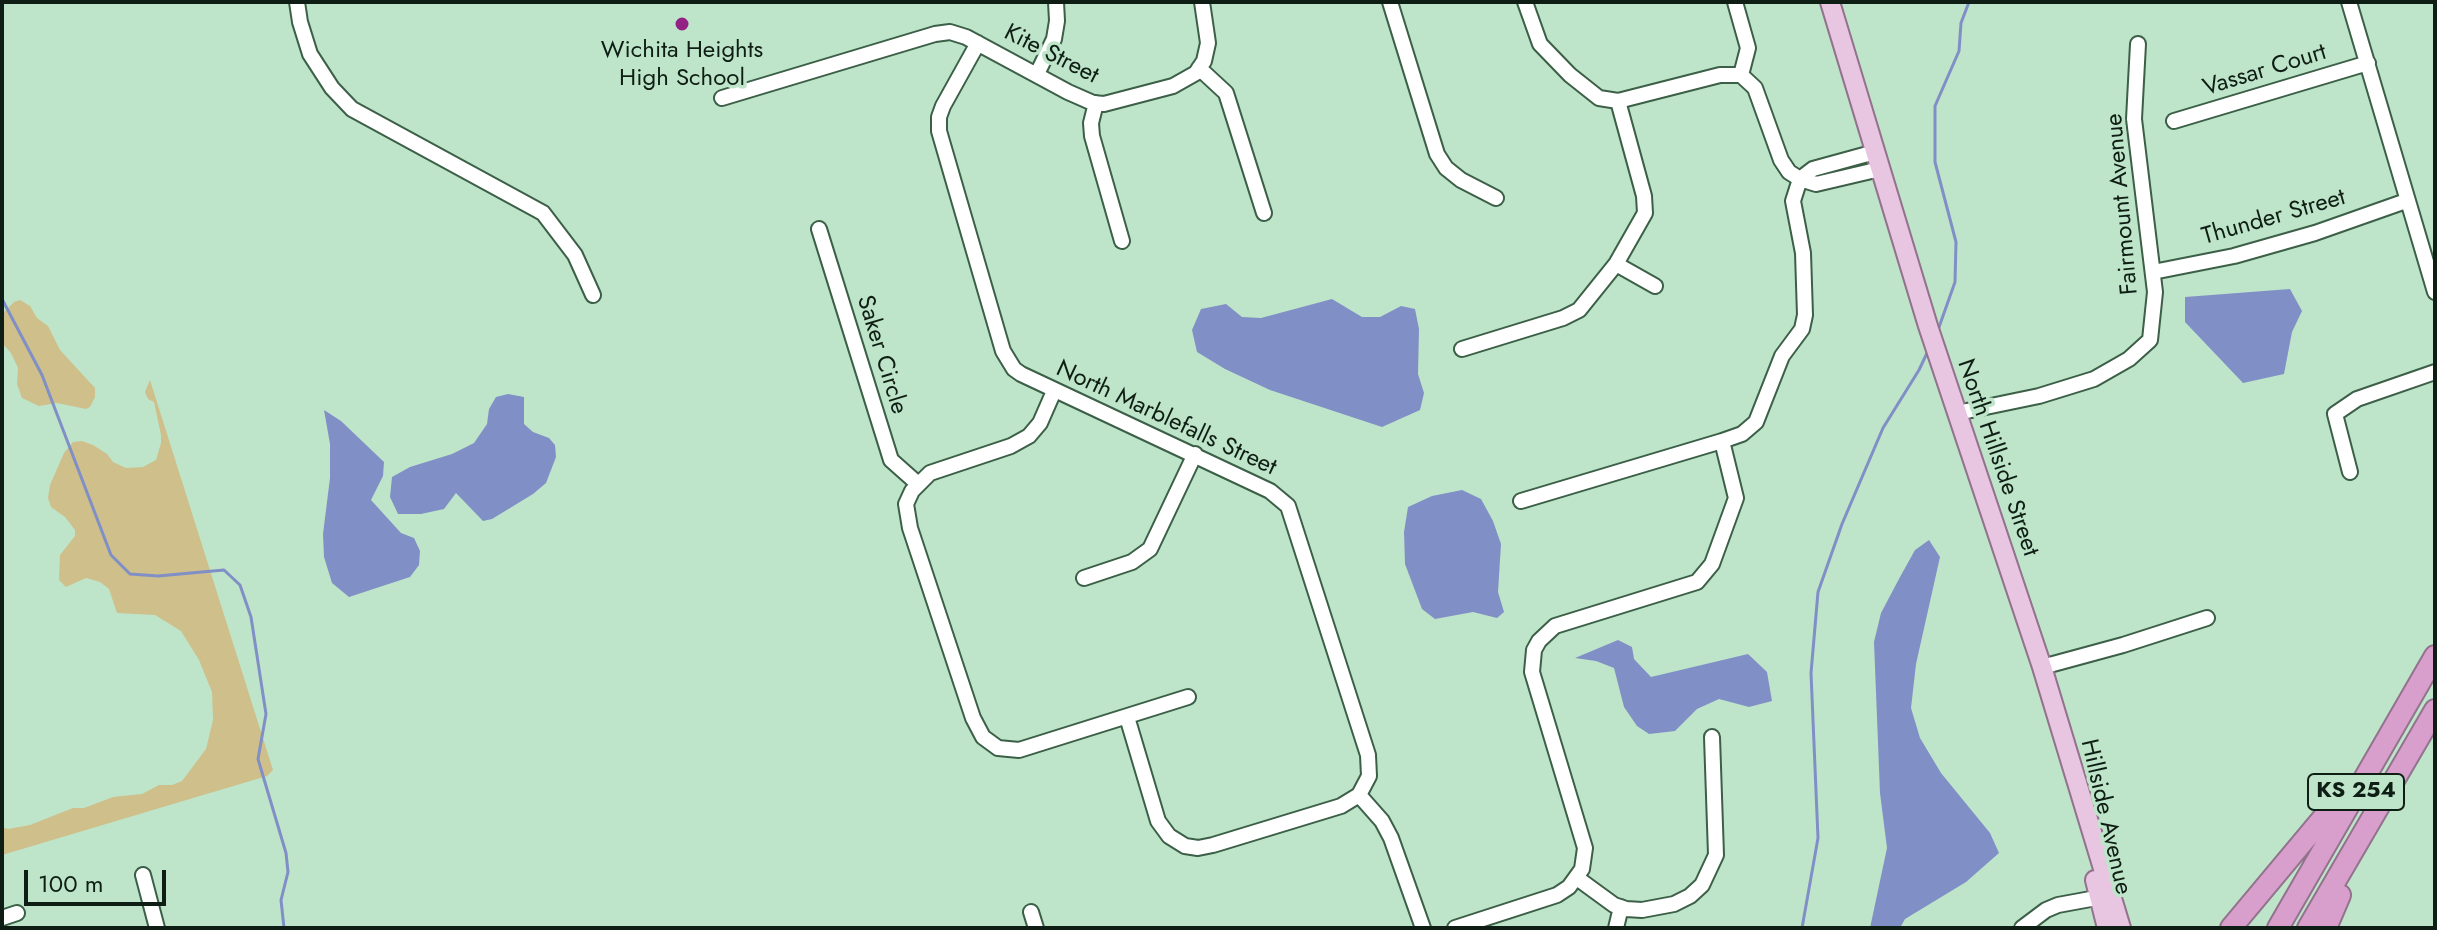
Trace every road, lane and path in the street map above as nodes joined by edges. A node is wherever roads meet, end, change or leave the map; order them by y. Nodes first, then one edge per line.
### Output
1 (297, 2) edge
2 (1056, 2) edge
3 (1202, 2) edge
4 (1390, 2) edge
5 (1525, 2) edge
6 (1735, 2) edge
7 (1830, 2) edge
8 (2349, 2) edge
9 (978, 43) junction
10 (2138, 44) dead end
11 (2368, 63) junction
12 (1199, 68) junction
13 (1037, 74) junction
14 (1741, 75) junction
15 (722, 98) dead end
16 (1618, 101) junction
17 (1096, 103) junction
18 (2174, 121) dead end
19 (1877, 161) junction
20 (1800, 179) junction
21 (1496, 198) dead end
22 (2406, 201) junction
23 (1264, 213) dead end
24 (819, 229) dead end
25 (1122, 241) dead end
26 (1616, 264) junction
27 (2153, 272) junction
28 (1655, 286) dead end
29 (2435, 292) edge
30 (593, 295) dead end
31 (1462, 349) dead end
32 (2435, 372) edge
33 (1054, 391) junction
34 (1957, 413) junction
35 (1722, 441) junction
36 (1195, 454) junction
37 (2350, 472) dead end
38 (918, 484) junction
39 (1521, 501) dead end
40 (1084, 578) dead end
41 (2207, 618) dead end
42 (2435, 656) edge
43 (2042, 667) junction
44 (1188, 697) dead end
45 (2435, 710) edge
46 (2403, 713) junction
47 (1127, 717) junction
48 (2057, 718) joint
49 (2422, 733) junction
50 (1712, 737) dead end
51 (1359, 795) junction
52 (143, 875) dead end
53 (1577, 878) junction
54 (2106, 896) junction
55 (1621, 907) junction
56 (1031, 912) dead end
57 (17, 913) dead end
58 (2, 918) edge
59 (157, 928) edge
60 (1036, 928) edge
61 (1423, 928) edge
62 (1455, 928) edge
63 (1616, 928) edge
64 (2022, 928) edge
65 (2107, 928) edge
66 (2121, 928) edge
67 (2231, 928) edge
68 (2278, 928) edge
69 (2308, 928) edge
70 (2326, 928) edge

1 - 30 street
2 - 13 street
3 - 12 street
4 - 21 street
5 - 16 street
6 - 14 street
7 - 19 main road, North Hillside Street
8 - 11 street
9 - 13 street, Kite Street
9 - 15 street, Kite Street
9 - 33 street, North Marblefalls Street
10 - 27 street, Fairmount Avenue
11 - 18 street, Vassar Court
11 - 22 street
12 - 17 street, Kite Street
12 - 23 street
13 - 17 street, Kite Street
14 - 16 street
14 - 20 street
16 - 26 street
17 - 25 street
19 - 20 street
19 - 34 main road, North Hillside Street
20 - 35 street
22 - 27 street, Thunder Street
22 - 29 street
24 - 38 street, Saker Circle
26 - 28 street
26 - 31 street
27 - 34 street, Fairmount Avenue
32 - 37 street
33 - 36 street, North Marblefalls Street
33 - 38 street
34 - 43 main road, North Hillside Street
35 - 39 street
35 - 53 street
36 - 40 street
36 - 51 street, North Marblefalls Street
38 - 47 street
41 - 43 street
42 - 46 highway, KS 254
43 - 48 main road, North Hillside Street
44 - 47 street
45 - 49 highway, KS 254
46 - 67 highway
46 - 68 highway, KS 254
47 - 51 street
48 - 54 main road, Hillside Avenue
49 - 69 highway, KS 254
49 - 70 highway
50 - 55 street
51 - 61 street
52 - 59 street
53 - 55 street
53 - 62 street
54 - 64 street
54 - 65 main road, Hillside Avenue
54 - 66 main road
55 - 63 street
56 - 60 street
57 - 58 street

